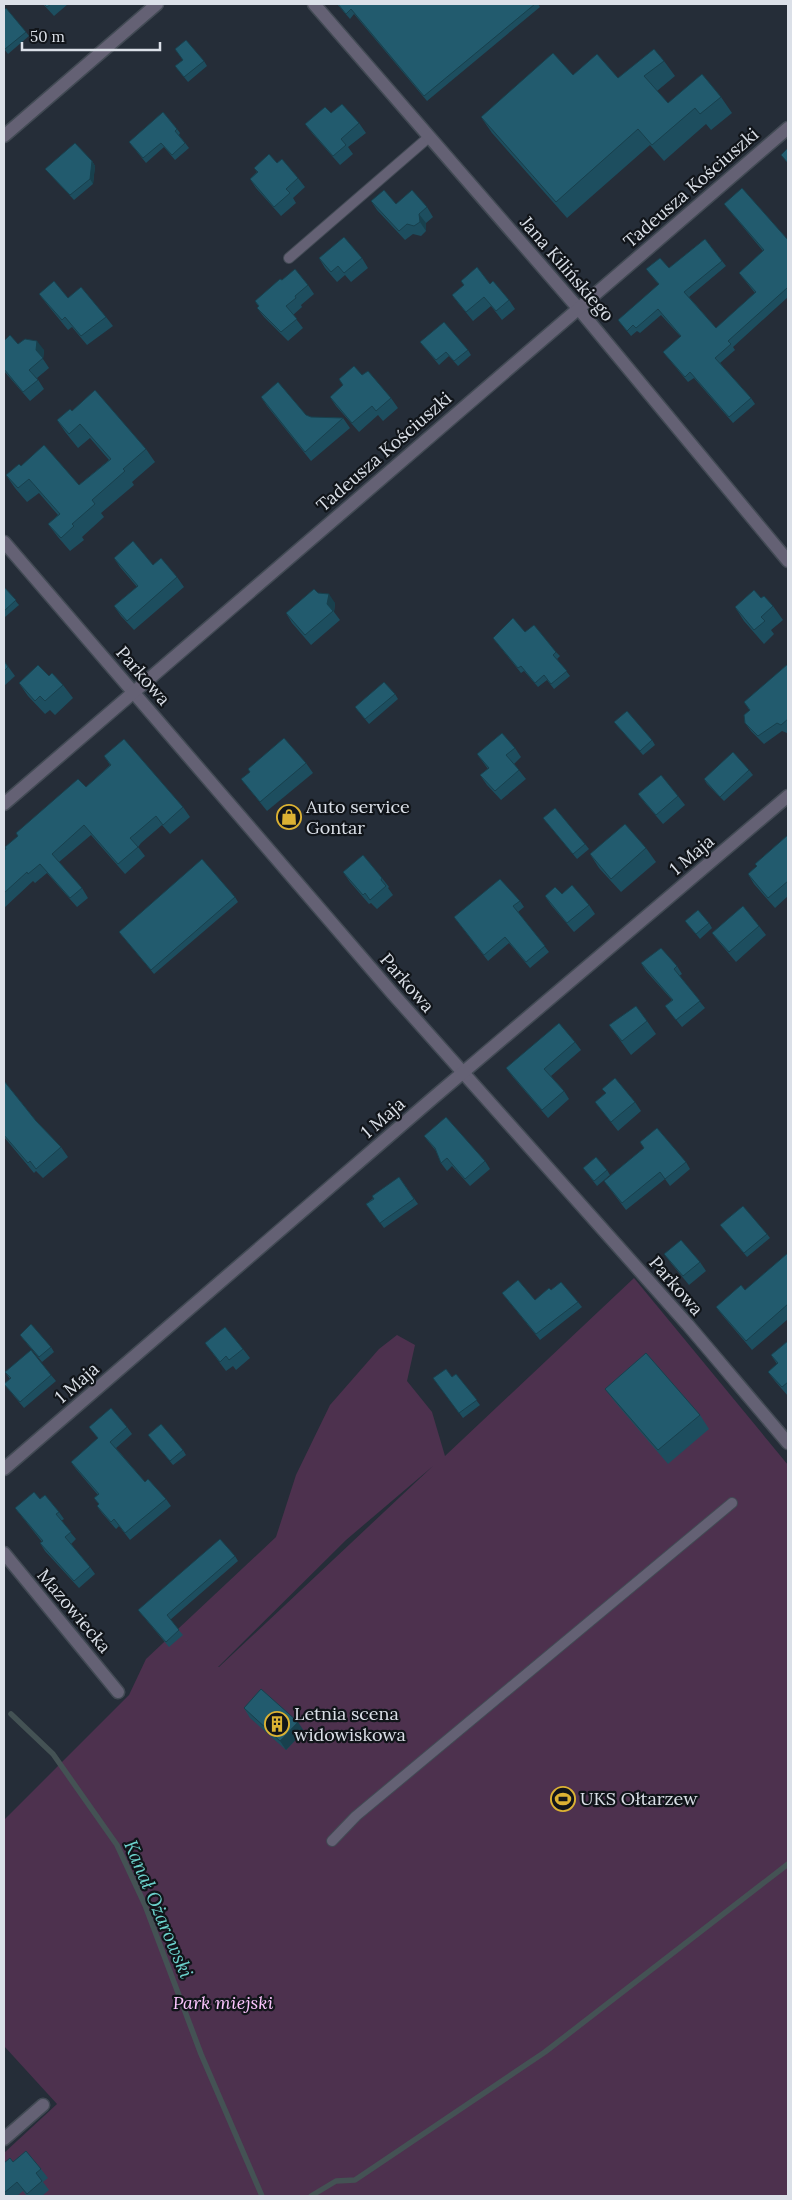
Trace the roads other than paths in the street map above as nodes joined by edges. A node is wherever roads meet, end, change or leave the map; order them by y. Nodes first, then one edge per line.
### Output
1 (157, 4) edge
2 (314, 4) edge
3 (788, 128) edge
4 (4, 136) edge
5 (429, 137) junction
6 (289, 258) dead end
7 (578, 308) junction
8 (4, 542) edge
9 (788, 561) edge
10 (133, 692) junction
11 (788, 796) edge
12 (4, 804) edge
13 (464, 1073) junction
14 (788, 1443) edge
15 (4, 1469) edge
16 (732, 1503) dead end
17 (4, 1554) edge
18 (118, 1692) dead end
19 (332, 1841) dead end
20 (43, 2105) dead end
21 (4, 2138) edge

1 - 4 street
2 - 5 street, Jana Kilińskiego
3 - 7 street, Tadeusza Kościuszki
5 - 6 lane
5 - 7 street, Jana Kilińskiego
7 - 9 street, Jana Kilińskiego
7 - 10 street, Tadeusza Kościuszki
8 - 10 street, Parkowa
10 - 12 street, Tadeusza Kościuszki
10 - 13 street, Parkowa
11 - 13 street, 1 Maja
13 - 14 street, Parkowa
13 - 15 street, 1 Maja
16 - 19 lane
17 - 18 street, Mazowiecka
20 - 21 street

